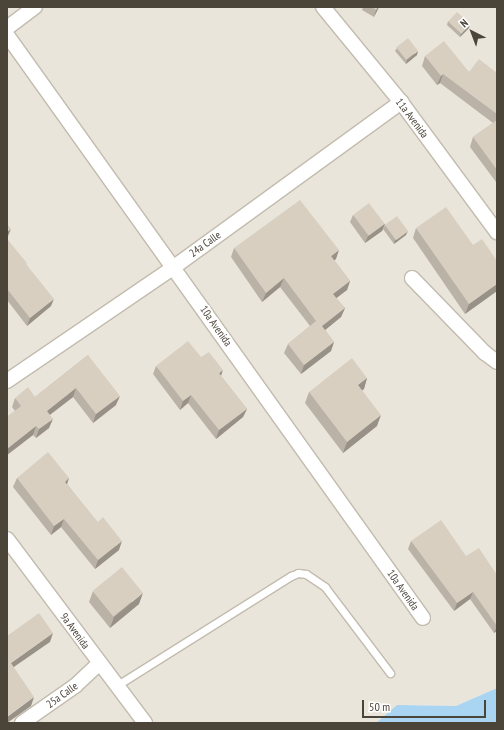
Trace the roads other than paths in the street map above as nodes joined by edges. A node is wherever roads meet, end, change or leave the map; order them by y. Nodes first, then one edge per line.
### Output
1 (35, 7) edge
2 (323, 7) edge
3 (7, 28) edge
4 (7, 35) edge
5 (401, 102) junction
6 (497, 232) edge
7 (174, 267) junction
8 (412, 278) dead end
9 (497, 362) edge
10 (7, 381) edge
11 (7, 539) edge
12 (423, 618) dead end
13 (99, 664) junction
14 (390, 672) dead end
15 (116, 686) junction
16 (22, 723) edge
17 (145, 723) edge

1 - 3 street
2 - 5 street, 11a Avenida
4 - 7 street, 10a Avenida
5 - 6 street, 11a Avenida
5 - 7 street, 24a Calle
7 - 10 street, 24a Calle
7 - 12 street, 10a Avenida
8 - 9 street
11 - 13 street, 9a Avenida
13 - 15 street, 9a Avenida
13 - 16 street, 25a Calle
14 - 15 lane
15 - 17 street, 9a Avenida

